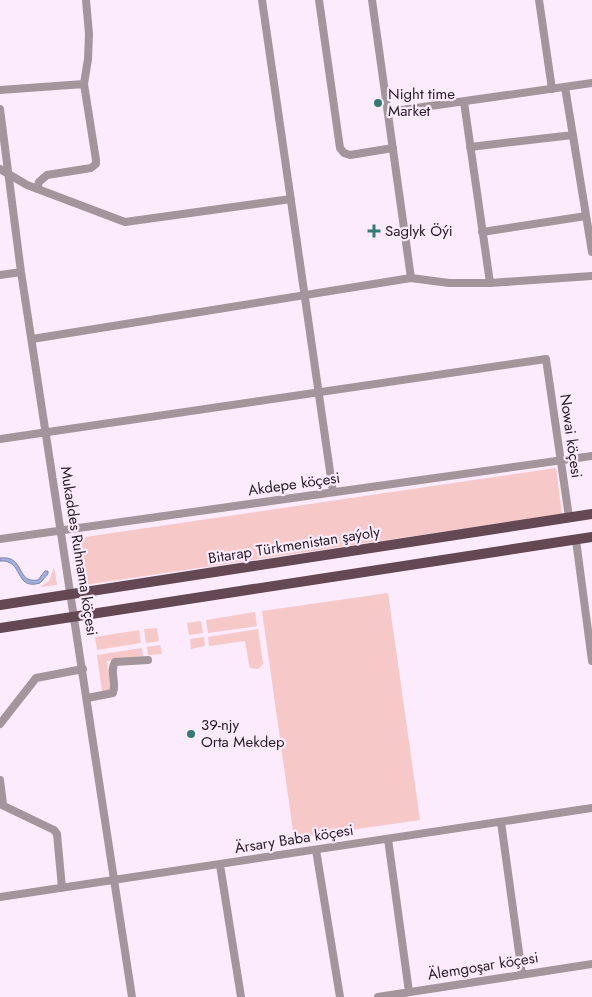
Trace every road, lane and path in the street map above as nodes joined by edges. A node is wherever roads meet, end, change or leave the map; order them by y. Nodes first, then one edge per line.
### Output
1 (86, 0) edge
2 (262, 0) edge
3 (319, 0) edge
4 (372, 0) edge
5 (539, 0) edge
6 (592, 83) edge
7 (84, 84) junction
8 (565, 88) junction
9 (552, 89) junction
10 (0, 90) edge
11 (464, 102) junction
12 (0, 109) edge
13 (388, 112) junction
14 (573, 134) junction
15 (470, 147) junction
16 (393, 148) junction
17 (0, 169) edge
18 (8, 173) junction
19 (37, 189) junction
20 (291, 200) junction
21 (586, 216) junction
22 (482, 232) junction
23 (592, 252) edge
24 (21, 272) junction
25 (0, 275) edge
26 (592, 276) edge
27 (411, 278) junction
28 (490, 283) junction
29 (305, 295) junction
30 (32, 339) junction
31 (319, 392) junction
32 (47, 432) junction
33 (0, 439) edge
34 (592, 456) edge
35 (561, 460) junction
36 (333, 492) junction
37 (592, 514) edge
38 (569, 517) junction
39 (62, 531) junction
40 (592, 537) edge
41 (0, 539) edge
42 (576, 540) junction
43 (72, 594) junction
44 (0, 605) edge
45 (75, 616) junction
46 (0, 628) edge
47 (148, 660) dead end
48 (592, 661) edge
49 (83, 669) junction
50 (87, 698) junction
51 (0, 724) edge
52 (0, 780) edge
53 (1, 804) edge
54 (592, 808) edge
55 (501, 822) junction
56 (388, 839) junction
57 (316, 850) junction
58 (220, 864) junction
59 (114, 880) junction
60 (62, 888) junction
61 (0, 897) edge
62 (592, 964) edge
63 (522, 974) junction
64 (408, 992) junction
65 (132, 997) edge
66 (240, 997) edge
67 (340, 997) edge
68 (378, 997) edge

1 - 7 street
2 - 20 street
3 - 16 street
4 - 13 street
5 - 9 street
6 - 8 street
7 - 10 street
7 - 19 street
8 - 9 street
8 - 14 street
9 - 11 street
11 - 13 street
11 - 15 street
12 - 18 street, Mukaddes Ruhnama köçesi
13 - 16 street
14 - 15 street
14 - 21 street
15 - 22 street
16 - 27 street
17 - 18 street
18 - 19 street
18 - 24 street, Mukaddes Ruhnama köçesi
19 - 20 street
20 - 29 street
21 - 22 street
21 - 23 street
22 - 28 street
24 - 25 street
24 - 30 street, Mukaddes Ruhnama köçesi
26 - 28 street
27 - 28 street
27 - 29 street
29 - 30 street
29 - 31 street
30 - 32 street, Mukaddes Ruhnama köçesi
31 - 32 street
31 - 35 street, Nowai köçesi
31 - 36 street
32 - 33 street
32 - 39 street, Mukaddes Ruhnama köçesi
34 - 35 street, Akdepe köçesi
35 - 36 street, Akdepe köçesi
35 - 38 street, Nowai köçesi
36 - 39 street, Akdepe köçesi
37 - 38 main road, Bitarap Türkmenistan şaýoly
38 - 43 main road, Bitarap Türkmenistan şaýoly
39 - 41 street, Akdepe köçesi
39 - 43 street, Mukaddes Ruhnama köçesi
40 - 42 main road
42 - 45 main road
42 - 48 street
43 - 44 main road, Bitarap Türkmenistan şaýoly
43 - 45 street, Mukaddes Ruhnama köçesi
45 - 46 main road
45 - 49 street, Mukaddes Ruhnama köçesi
47 - 50 street
49 - 50 street, Mukaddes Ruhnama köçesi
49 - 51 street
50 - 59 street, Mukaddes Ruhnama köçesi
52 - 53 street
53 - 60 street
54 - 55 street, Ärsary Baba köçesi
55 - 56 street, Ärsary Baba köçesi
55 - 63 street
56 - 57 street, Ärsary Baba köçesi
56 - 64 street
57 - 58 street, Ärsary Baba köçesi
57 - 67 street
58 - 59 street, Ärsary Baba köçesi
58 - 66 street
59 - 60 street, Ärsary Baba köçesi
59 - 65 street, Mukaddes Ruhnama köçesi
60 - 61 street, Ärsary Baba köçesi
62 - 63 street, Älemgoşar köçesi
63 - 64 street, Älemgoşar köçesi
64 - 68 street, Älemgoşar köçesi

